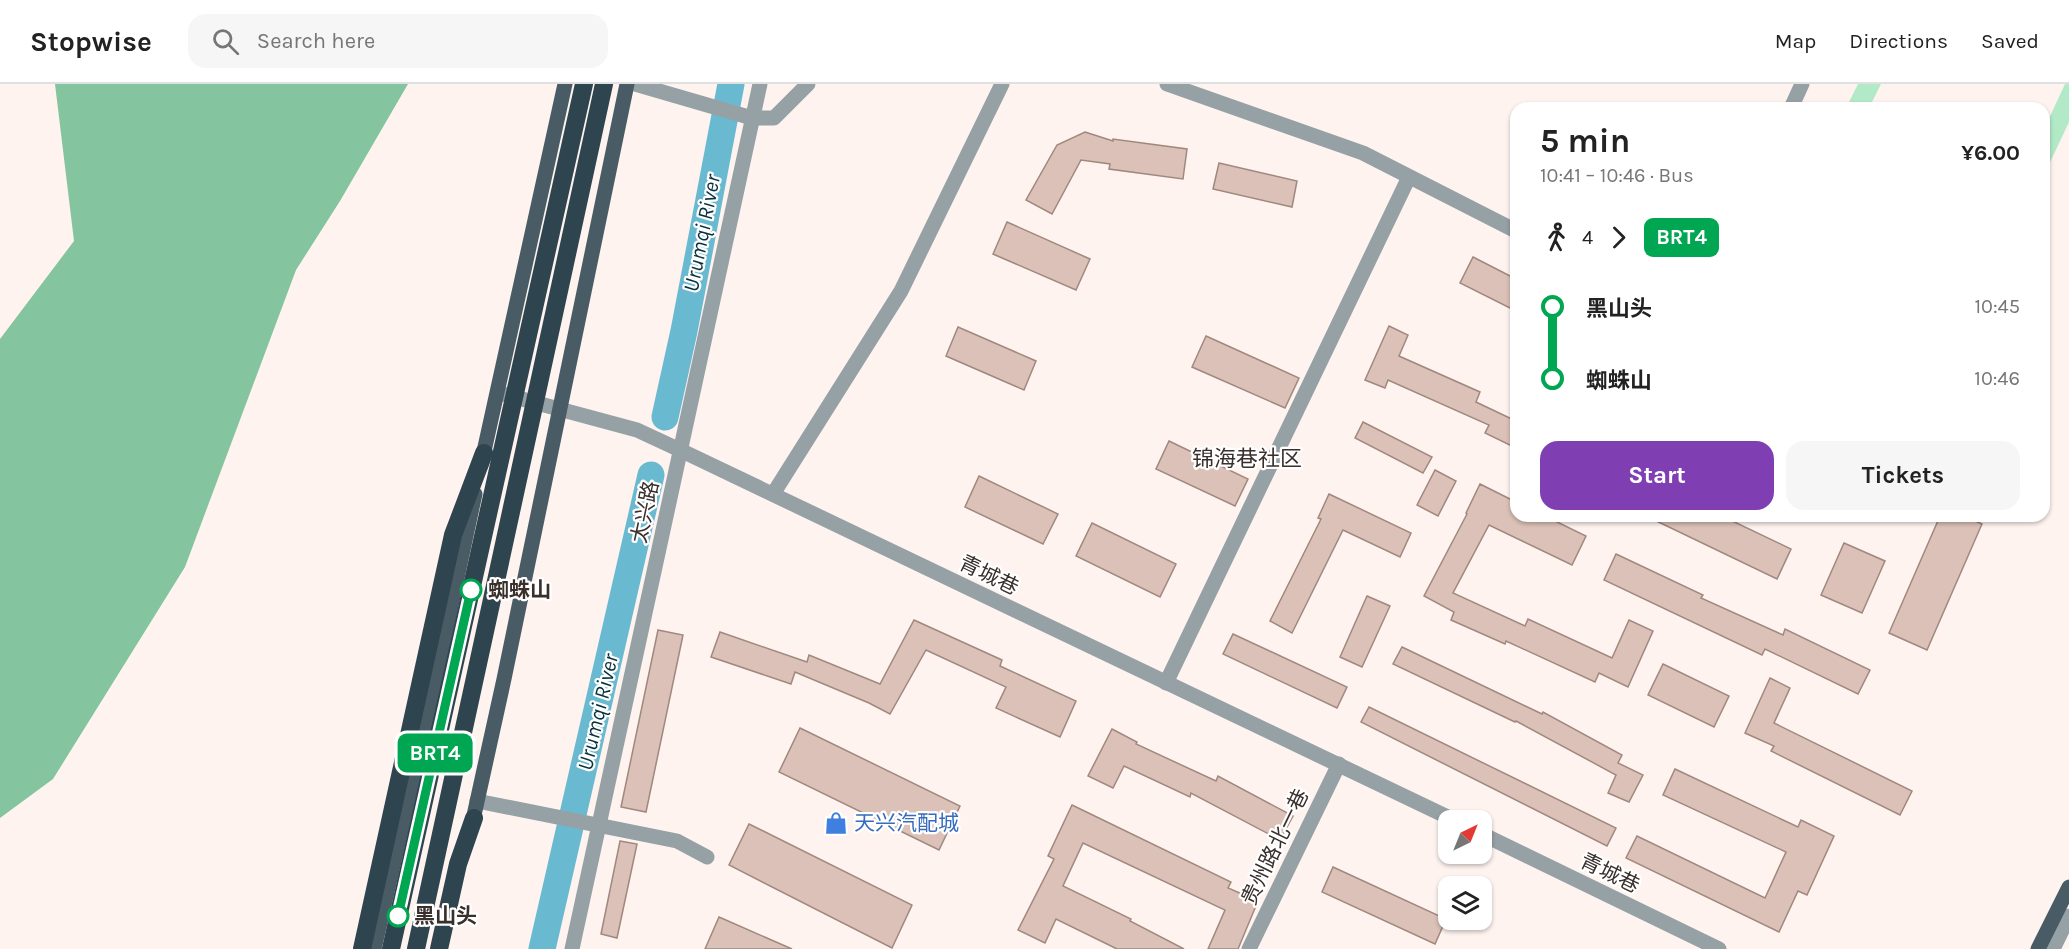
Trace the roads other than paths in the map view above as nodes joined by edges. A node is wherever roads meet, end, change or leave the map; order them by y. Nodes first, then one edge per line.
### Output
1 (565, 84) edge
2 (584, 84) edge
3 (604, 84) edge
4 (627, 84) edge
5 (635, 84) edge
6 (760, 84) edge
7 (808, 84) edge
8 (1002, 84) edge
9 (1167, 84) edge
10 (1802, 84) edge
11 (1794, 102) edge
12 (752, 117) junction
13 (1409, 177) junction
14 (1510, 228) edge
15 (497, 393) junction
16 (560, 408) junction
17 (680, 450) junction
18 (484, 453) junction
19 (773, 494) junction
20 (1166, 683) junction
21 (1339, 764) junction
22 (475, 809) junction
23 (1438, 812) edge
24 (593, 825) junction
25 (1492, 839) edge
26 (707, 856) dead end
27 (2069, 887) edge
28 (2069, 916) edge
29 (362, 949) edge
30 (374, 949) edge
31 (391, 949) edge
32 (416, 949) edge
33 (439, 949) edge
34 (444, 949) edge
35 (572, 949) edge
36 (1249, 949) edge
37 (1719, 949) edge
38 (2038, 949) edge
39 (2053, 949) edge

1 - 15 main road
2 - 31 highway, bridge
3 - 32 highway, bridge
4 - 16 main road
5 - 12 street
6 - 12 street, 太兴路
7 - 12 street
8 - 19 street
9 - 13 street
10 - 11 street
12 - 17 street, 太兴路
13 - 14 street
13 - 20 street
15 - 16 street, 青城巷
15 - 18 main road
16 - 17 street, 青城巷
16 - 22 main road
17 - 19 street, 青城巷
17 - 24 street, 太兴路
18 - 29 highway
18 - 30 main road
19 - 20 street, 青城巷
20 - 21 street, 青城巷
21 - 23 street, 青城巷
21 - 36 street, 贵州路北一巷
22 - 24 street
22 - 33 highway
22 - 34 main road
24 - 26 street
24 - 35 street, 太兴路
25 - 37 street, 青城巷
27 - 38 main road
28 - 39 street

